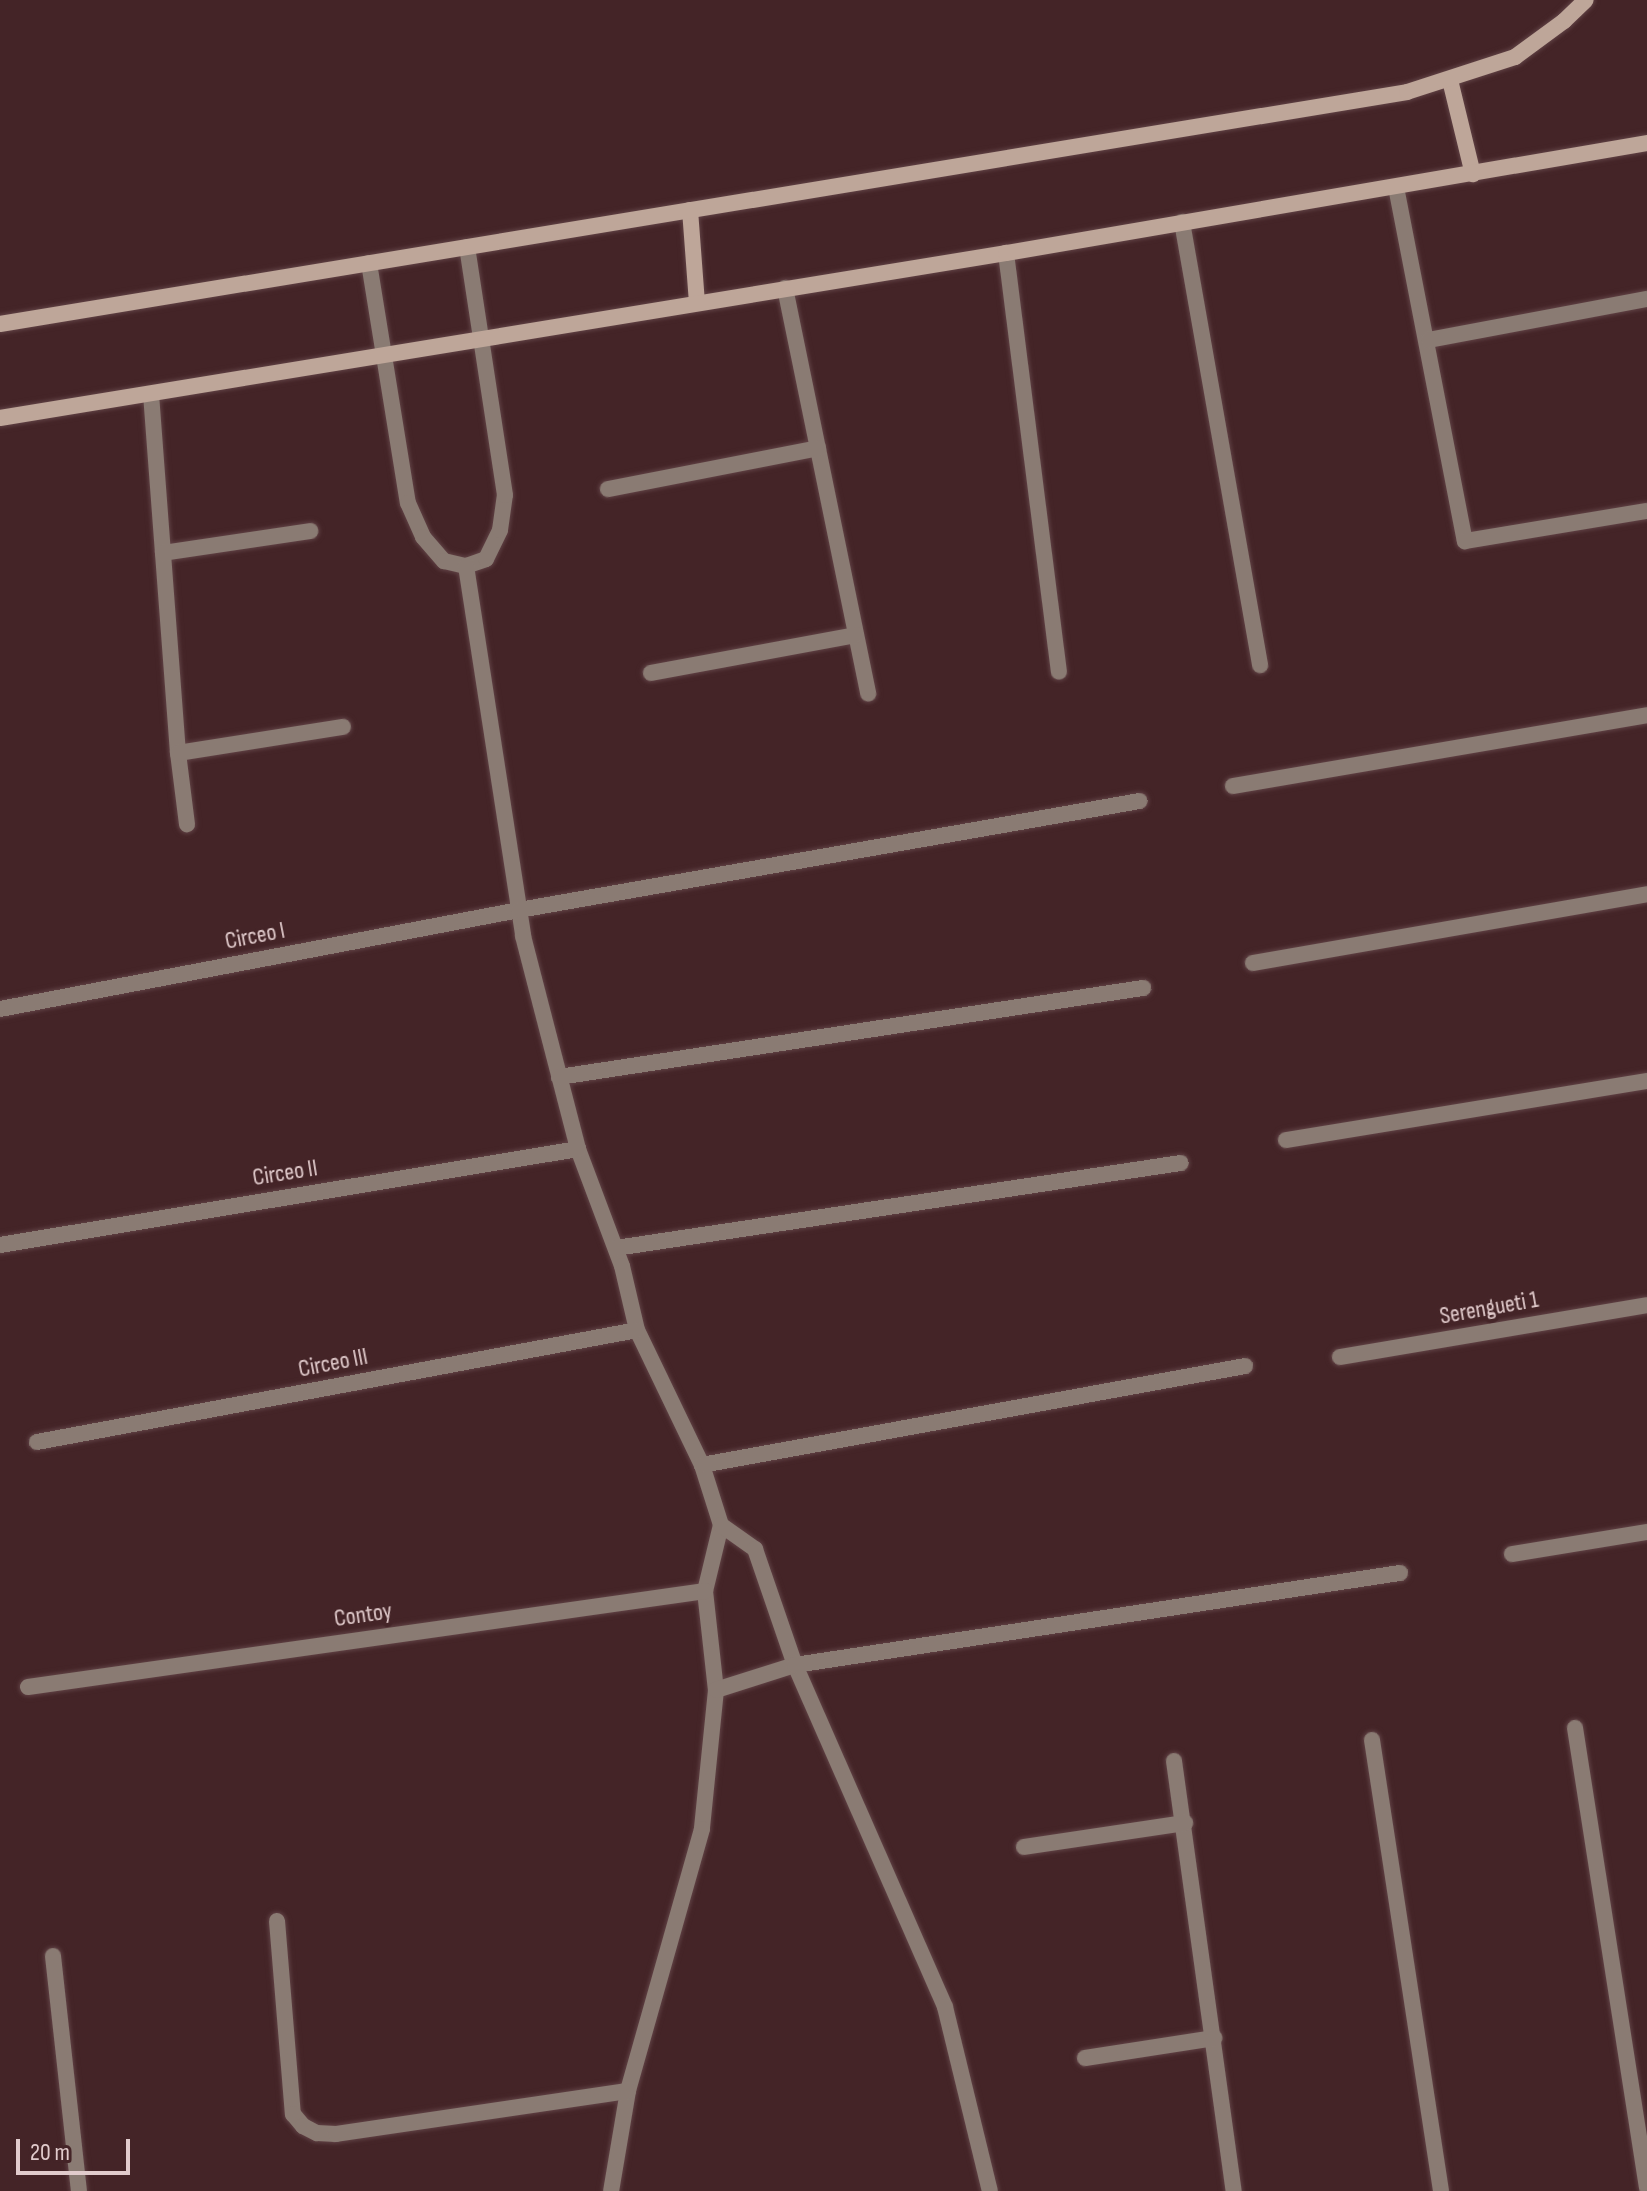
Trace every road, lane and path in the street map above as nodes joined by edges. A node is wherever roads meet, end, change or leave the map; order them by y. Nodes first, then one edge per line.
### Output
1 (1586, 0) edge
2 (1450, 80) junction
3 (1647, 143) edge
4 (1473, 174) junction
5 (1396, 187) junction
6 (690, 210) junction
7 (1182, 222) junction
8 (467, 247) junction
9 (1006, 253) junction
10 (369, 263) junction
11 (785, 288) junction
12 (1647, 299) edge
13 (697, 303) junction
14 (0, 324) edge
15 (482, 339) junction
16 (1429, 340) junction
17 (385, 355) junction
18 (151, 394) junction
19 (0, 418) edge
20 (818, 448) junction
21 (608, 489) dead end
22 (1647, 511) edge
23 (310, 531) dead end
24 (163, 553) junction
25 (466, 566) junction
26 (856, 635) junction
27 (1260, 665) dead end
28 (1059, 672) dead end
29 (651, 673) dead end
30 (868, 694) dead end
31 (1647, 715) edge
32 (343, 727) dead end
33 (178, 753) junction
34 (1233, 786) dead end
35 (1140, 801) dead end
36 (187, 824) dead end
37 (1647, 894) edge
38 (519, 910) junction
39 (1253, 963) dead end
40 (1143, 988) dead end
41 (0, 1009) edge
42 (559, 1077) junction
43 (1647, 1081) edge
44 (1286, 1140) dead end
45 (578, 1149) junction
46 (1181, 1163) dead end
47 (0, 1245) edge
48 (616, 1248) junction
49 (1647, 1305) edge
50 (637, 1330) junction
51 (1340, 1357) dead end
52 (1245, 1366) dead end
53 (37, 1442) dead end
54 (702, 1465) junction
55 (721, 1525) junction
56 (1647, 1532) edge
57 (1512, 1554) dead end
58 (1400, 1573) dead end
59 (705, 1591) junction
60 (795, 1665) junction
61 (28, 1687) dead end
62 (716, 1690) junction
63 (1575, 1728) dead end
64 (1372, 1740) dead end
65 (1174, 1761) dead end
66 (1185, 1823) junction
67 (1024, 1847) dead end
68 (277, 1921) dead end
69 (53, 1956) dead end
70 (1214, 2038) junction
71 (1085, 2058) dead end
72 (628, 2091) junction
73 (1647, 2187) edge
74 (79, 2191) edge
75 (611, 2191) edge
76 (990, 2191) edge
77 (1234, 2191) edge
78 (1441, 2191) edge

1 - 2 street
2 - 4 street
2 - 6 street
3 - 4 street
4 - 5 street
5 - 7 street
5 - 16 street
6 - 8 street
6 - 13 street
7 - 9 street
7 - 27 street
8 - 10 street
8 - 15 street
9 - 11 street
9 - 28 street
10 - 14 street
10 - 17 street
11 - 13 street
11 - 20 street
12 - 16 street
13 - 15 street
15 - 17 street
15 - 25 street
16 - 22 street
17 - 18 street
17 - 25 street
18 - 19 street
18 - 24 street
20 - 21 street
20 - 26 street
23 - 24 street
24 - 33 street
25 - 38 street
26 - 29 street
26 - 30 street
31 - 34 street
32 - 33 street
33 - 36 street
35 - 38 street, Circeo I
37 - 39 street
38 - 41 street, Circeo I
38 - 42 street
40 - 42 street
42 - 45 street
43 - 44 street
45 - 47 street, Circeo II
45 - 48 street
46 - 48 street
48 - 50 street
49 - 51 street, Serengueti 1
50 - 53 street, Circeo III
50 - 54 street
52 - 54 street
54 - 55 street
55 - 59 street
55 - 60 street
56 - 57 street
58 - 60 street
59 - 61 street, Contoy
59 - 62 street
60 - 62 street
60 - 76 street
62 - 72 street
63 - 73 street
64 - 78 street
65 - 66 street
66 - 67 street
66 - 70 street
68 - 72 street
69 - 74 street
70 - 71 street
70 - 77 street
72 - 75 street

